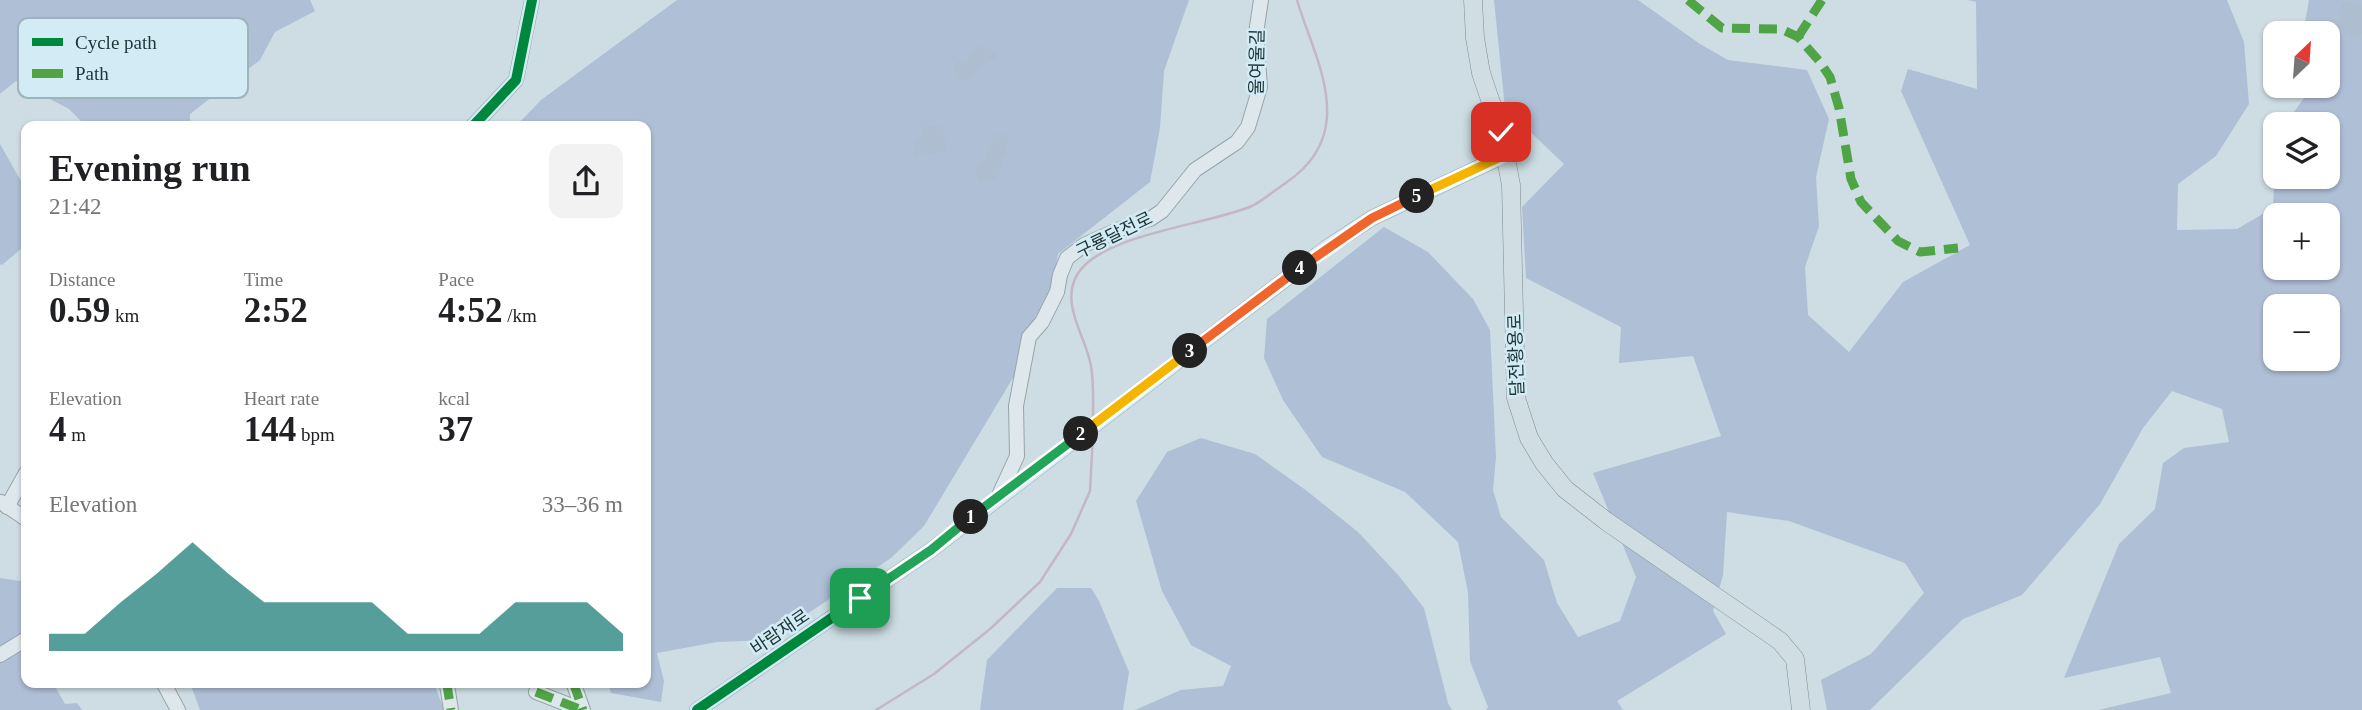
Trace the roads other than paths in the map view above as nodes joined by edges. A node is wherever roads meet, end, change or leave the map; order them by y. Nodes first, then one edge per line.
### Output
1 (532, 0) edge
2 (1261, 0) edge
3 (1473, 0) edge
4 (478, 121) edge
5 (1505, 155) junction
6 (1162, 211) joint
7 (21, 480) edge
8 (998, 497) junction
9 (4, 504) edge
10 (21, 516) edge
11 (21, 642) edge
12 (0, 655) edge
13 (166, 688) edge
14 (447, 688) edge
15 (575, 688) edge
16 (536, 692) dead end
17 (177, 710) edge
18 (451, 710) edge
19 (582, 710) edge
20 (697, 710) edge
21 (1801, 710) edge

1 - 4 street
2 - 6 street, 울여울길
3 - 5 main road, 달전황용로
5 - 8 street, 바람재로
5 - 21 main road, 달전황용로
6 - 8 street, 구룡달전로
7 - 9 street
8 - 20 street, 바람재로
9 - 10 street
11 - 12 street
13 - 17 street
14 - 18 street
15 - 19 street
16 - 19 street

